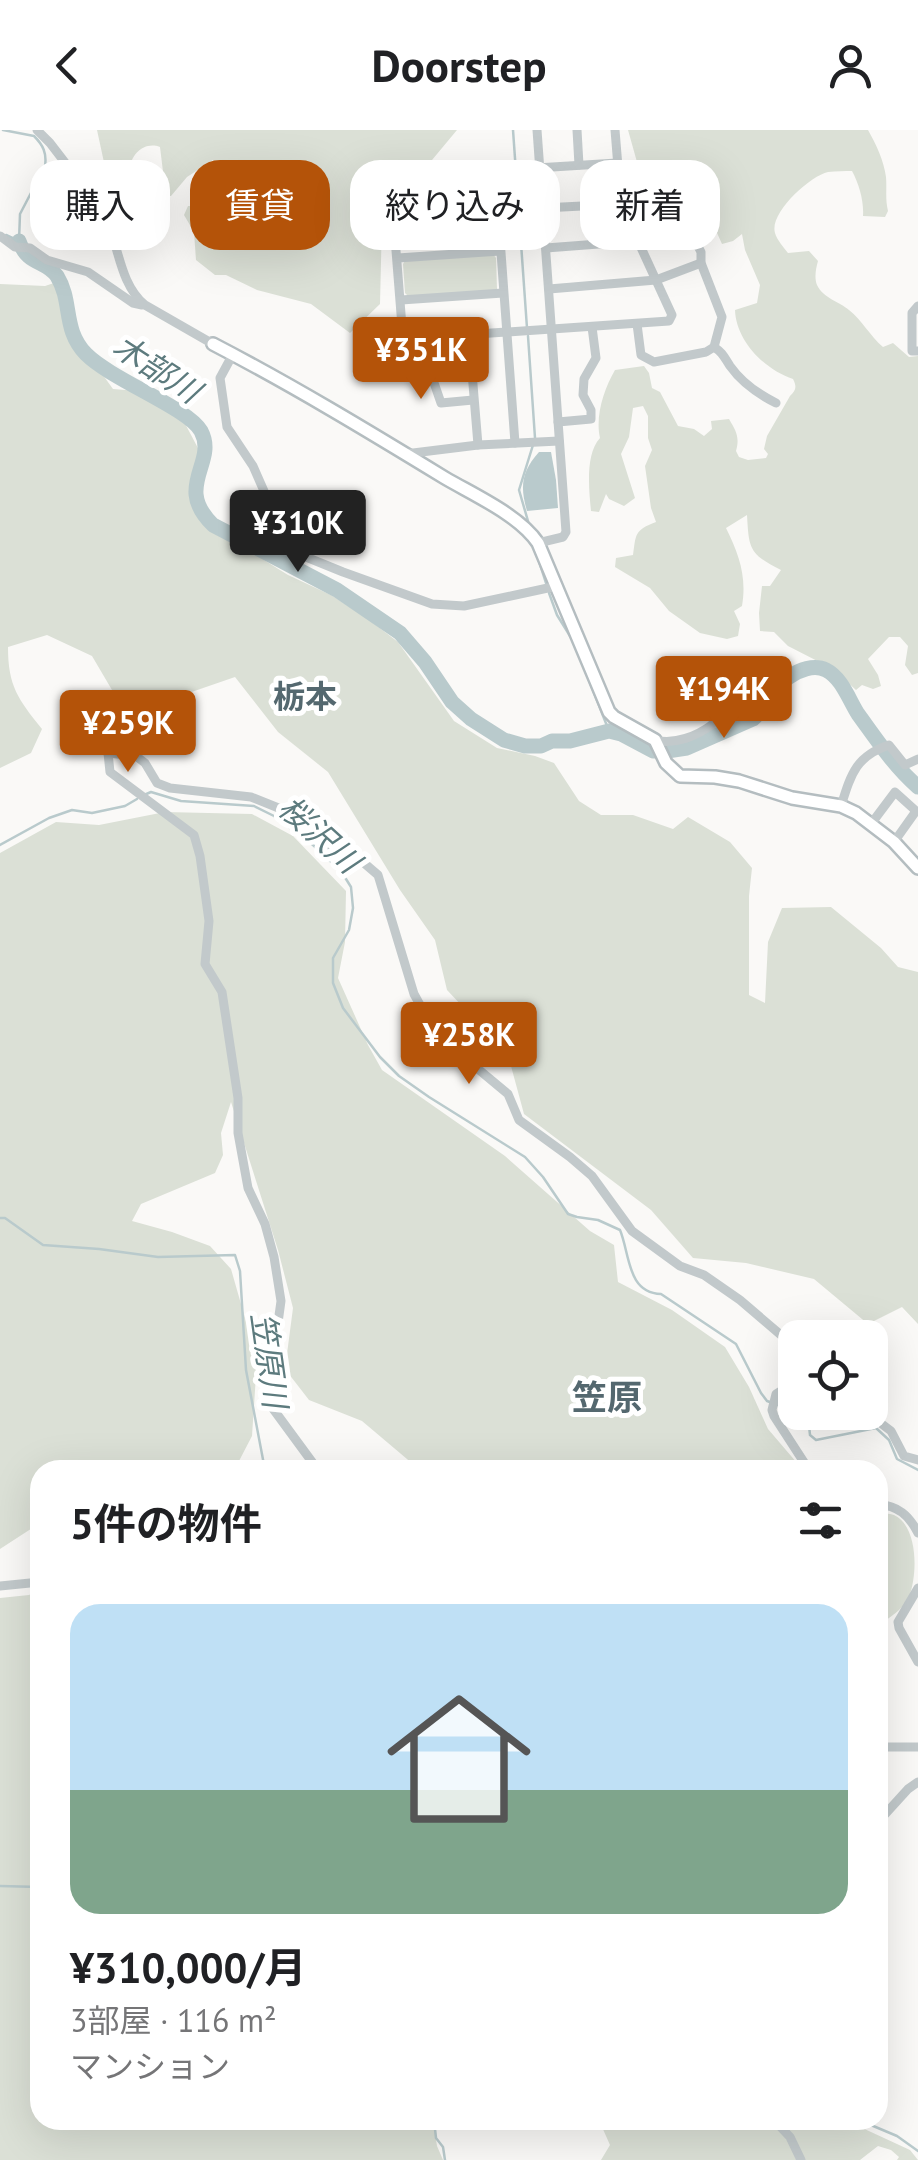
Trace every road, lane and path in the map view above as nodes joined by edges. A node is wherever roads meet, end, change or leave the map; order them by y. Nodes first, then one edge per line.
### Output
1 (37, 130) edge
2 (537, 130) edge
3 (576, 130) edge
4 (614, 130) edge
5 (539, 160) edge
6 (616, 160) edge
7 (579, 165) joint
8 (560, 166) edge
9 (0, 236) edge
10 (397, 250) edge
11 (546, 250) edge
12 (642, 250) edge
13 (700, 250) edge
14 (500, 251) joint
15 (398, 258) junction
16 (701, 263) junction
17 (656, 280) junction
18 (549, 290) junction
19 (503, 293) junction
20 (400, 300) junction
21 (145, 305) junction
22 (918, 306) edge
23 (638, 324) junction
24 (592, 327) junction
25 (552, 330) junction
26 (506, 333) junction
27 (469, 336) junction
28 (430, 338) junction
29 (212, 344) joint
30 (714, 348) junction
31 (918, 351) edge
32 (233, 354) junction
33 (473, 400) junction
34 (776, 403) dead end
35 (558, 422) junction
36 (559, 440) junction
37 (514, 443) junction
38 (478, 445) junction
39 (405, 454) junction
40 (538, 543) junction
41 (557, 586) junction
42 (716, 665) dead end
43 (76, 721) dead end
44 (655, 740) junction
45 (108, 754) junction
46 (918, 759) edge
47 (841, 806) junction
48 (871, 824) junction
49 (894, 842) junction
50 (918, 868) edge
51 (778, 1331) edge
52 (888, 1429) edge
53 (787, 1430) edge
54 (311, 1460) edge
55 (803, 1460) edge
56 (918, 1460) edge
57 (888, 1505) edge
58 (918, 1533) edge
59 (30, 1583) edge
60 (0, 1586) edge
61 (918, 1588) edge
62 (918, 1662) edge
63 (888, 1747) edge
64 (918, 1747) edge
65 (918, 1782) edge
66 (888, 1811) edge
67 (783, 2130) edge
68 (801, 2160) edge

1 - 21 street
2 - 5 street
3 - 7 street
4 - 6 street
7 - 8 street
9 - 21 street
10 - 15 street
11 - 18 street
12 - 17 street
13 - 16 street
14 - 15 street
14 - 19 street
15 - 20 street
16 - 17 street
16 - 30 street
17 - 18 street
17 - 23 street
18 - 25 street
19 - 20 street
19 - 26 street
20 - 28 street
21 - 29 street
22 - 31 street
23 - 24 street
23 - 30 street
24 - 25 street
24 - 35 street
25 - 26 street
25 - 35 street
26 - 27 street
26 - 37 street
27 - 28 street
27 - 33 street
28 - 33 street
29 - 32 street
30 - 34 street
32 - 39 street
32 - 41 street
33 - 38 street
35 - 36 street
36 - 37 street
36 - 40 street
37 - 38 street
38 - 39 street
39 - 40 street
40 - 41 street
41 - 44 street
42 - 44 street
43 - 45 street
44 - 47 street
45 - 51 street
45 - 54 street
46 - 47 street
47 - 48 street
48 - 49 street
48 - 49 street
49 - 50 street
52 - 56 street
53 - 55 street
57 - 58 street
59 - 60 street
61 - 62 street
63 - 64 street
65 - 66 street
67 - 68 street

